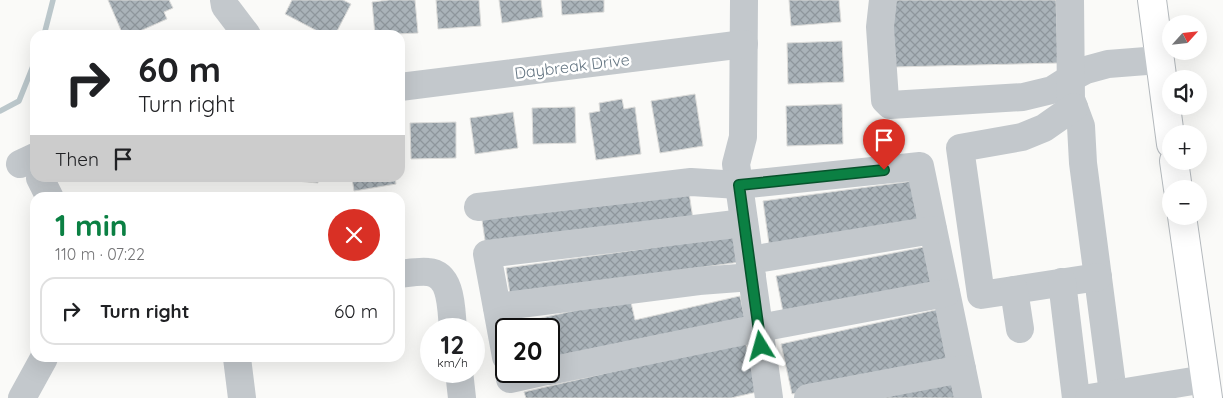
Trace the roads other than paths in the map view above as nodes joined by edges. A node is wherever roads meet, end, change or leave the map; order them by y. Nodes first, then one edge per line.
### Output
1 (224, 0) edge
2 (744, 0) edge
3 (883, 0) edge
4 (1070, 0) edge
5 (1152, 0) edge
6 (242, 30) edge
7 (744, 44) junction
8 (1159, 60) junction
9 (1070, 78) junction
10 (405, 86) edge
11 (1074, 107) junction
12 (1168, 125) edge
13 (739, 185) junction
14 (478, 207) dead end
15 (744, 223) junction
16 (1183, 225) edge
17 (933, 230) junction
18 (751, 268) junction
19 (405, 274) edge
20 (1098, 277) junction
21 (1062, 282) junction
22 (1014, 290) junction
23 (946, 293) junction
24 (497, 307) junction
25 (451, 318) edge
26 (499, 318) edge
27 (759, 328) junction
28 (1020, 329) dead end
29 (42, 362) edge
30 (238, 362) edge
31 (560, 369) edge
32 (962, 369) junction
33 (460, 383) edge
34 (1207, 388) edge
35 (1113, 395) edge
36 (22, 398) edge
37 (242, 398) edge
38 (462, 398) edge
39 (769, 398) edge
40 (808, 398) edge
41 (968, 398) edge
42 (1076, 398) edge

1 - 6 street
2 - 7 street
3 - 9 street
4 - 9 street
5 - 8 main road
7 - 10 street, Daybreak Drive
7 - 13 street
8 - 9 street
8 - 12 main road
9 - 11 street
11 - 20 street
11 - 22 street
13 - 14 street
13 - 15 street
13 - 17 street
15 - 18 street
15 - 24 street
16 - 34 main road
17 - 18 street
17 - 23 street
18 - 24 street
18 - 27 street
19 - 25 street
20 - 21 street
20 - 35 street
21 - 22 street
21 - 42 street
22 - 28 street
23 - 27 street
23 - 32 street
24 - 26 street
27 - 31 street
27 - 39 street
29 - 36 street
30 - 37 street
32 - 40 street
32 - 41 street
33 - 38 street
34 - 35 street

